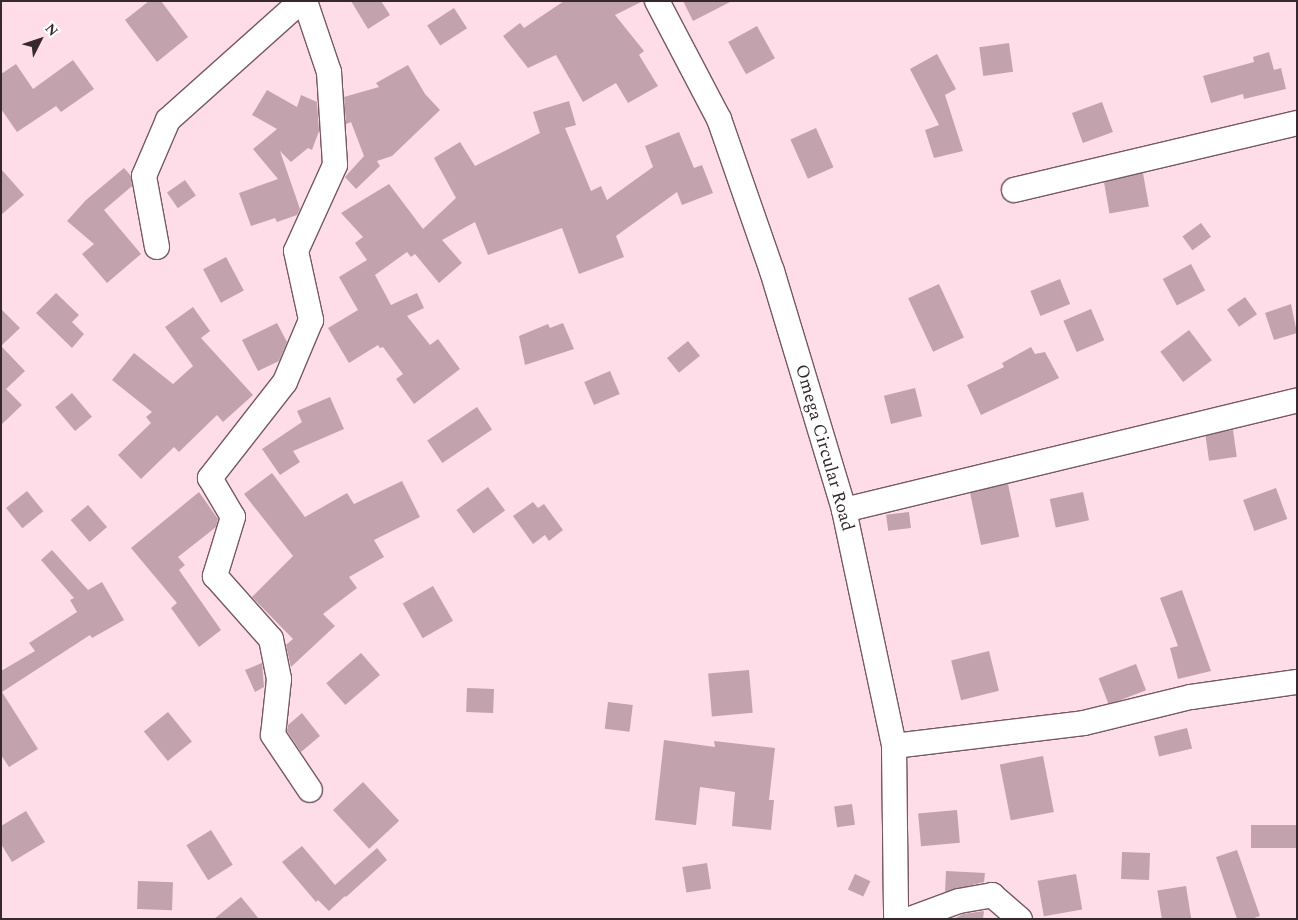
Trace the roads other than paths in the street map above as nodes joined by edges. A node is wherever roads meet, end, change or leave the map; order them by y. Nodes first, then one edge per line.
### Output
1 (301, 1) edge
2 (305, 1) edge
3 (657, 1) edge
4 (1297, 123) edge
5 (1014, 190) dead end
6 (158, 247) dead end
7 (1297, 400) edge
8 (844, 510) junction
9 (1297, 682) edge
10 (894, 746) junction
11 (310, 790) dead end
12 (896, 919) edge
13 (910, 919) edge
14 (1020, 919) edge

1 - 6 street
2 - 11 street
3 - 8 street, Omega Circular Road
4 - 5 street
7 - 8 street
8 - 10 street, Omega Circular Road
9 - 10 street
10 - 12 street, Omega Circular Road
13 - 14 street

